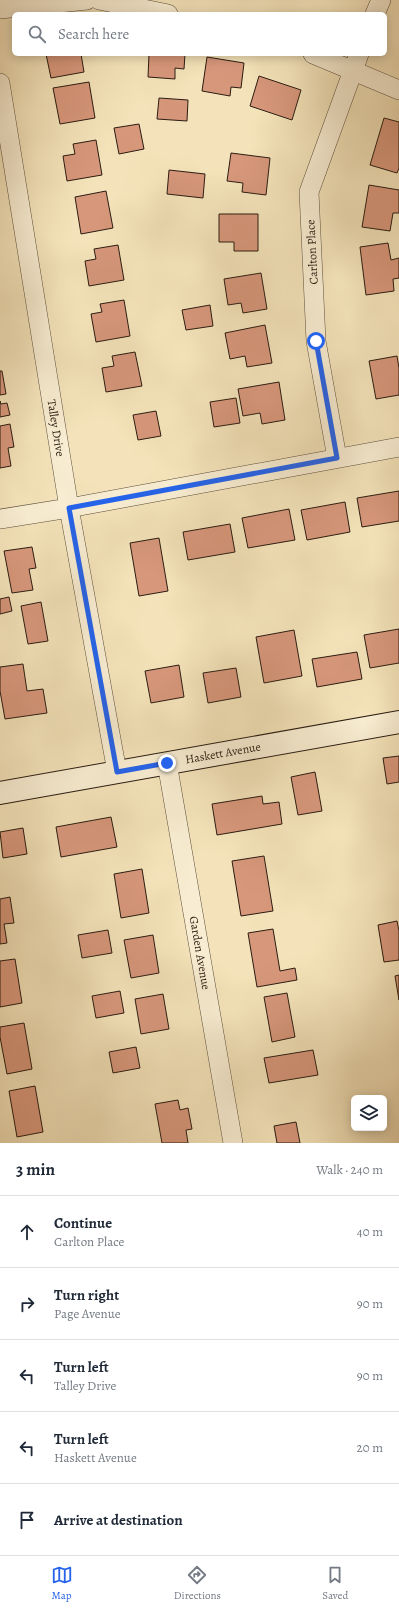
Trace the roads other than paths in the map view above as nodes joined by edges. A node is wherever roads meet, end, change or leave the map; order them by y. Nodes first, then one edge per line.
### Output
1 (88, 0) edge
2 (99, 0) edge
3 (381, 0) edge
4 (0, 9) edge
5 (158, 12) edge
6 (376, 12) edge
7 (324, 56) edge
8 (355, 62) edge
9 (0, 84) edge
10 (399, 90) edge
11 (399, 447) edge
12 (337, 458) junction
13 (69, 508) junction
14 (0, 519) edge
15 (399, 722) edge
16 (167, 763) junction
17 (117, 772) junction
18 (0, 794) edge
19 (233, 1143) edge

1 - 4 street
2 - 5 street
3 - 6 street
7 - 8 street
8 - 10 street
8 - 12 street, Carlton Place
9 - 13 street, Talley Drive
11 - 12 street
12 - 13 street
13 - 14 street
13 - 17 street, Talley Drive
15 - 16 street, Haskett Avenue
16 - 17 street, Haskett Avenue
16 - 19 street, Garden Avenue
17 - 18 street, Haskett Avenue

